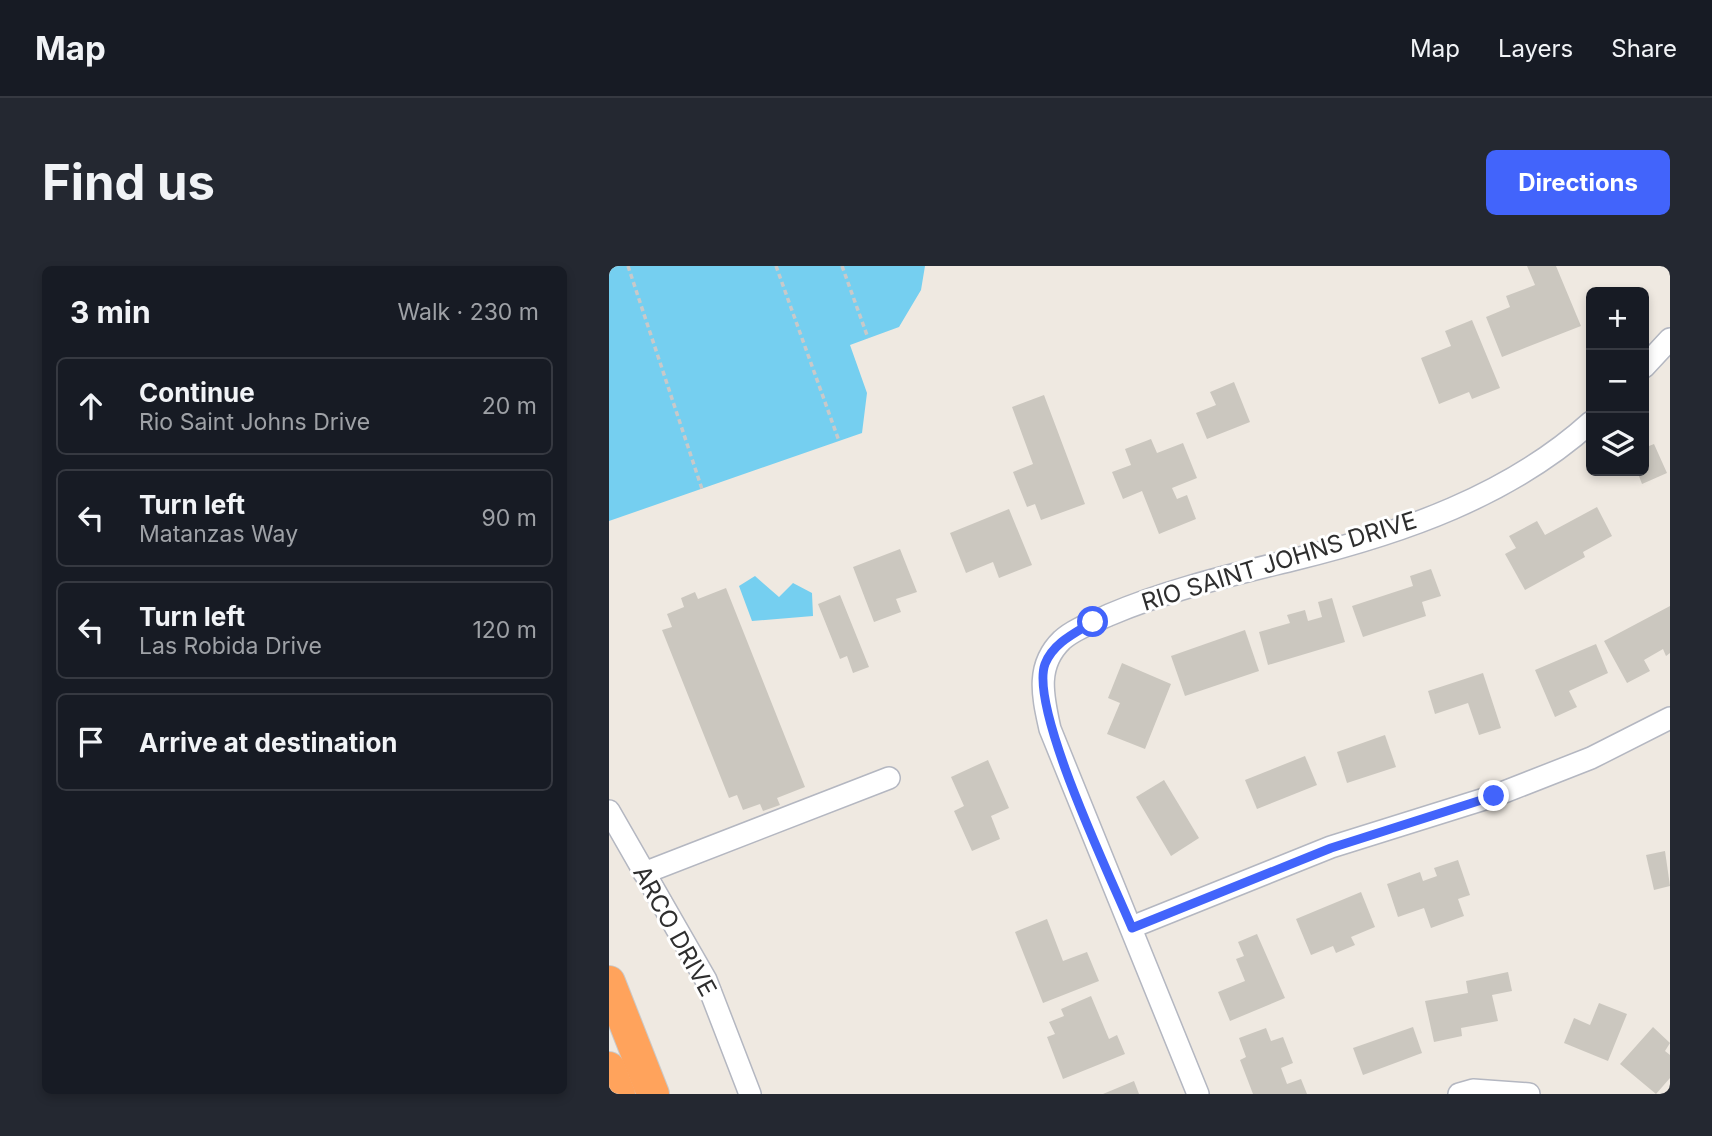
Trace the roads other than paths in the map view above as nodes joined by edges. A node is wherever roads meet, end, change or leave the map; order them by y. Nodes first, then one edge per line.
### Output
1 (1670, 339) edge
2 (1649, 362) edge
3 (1586, 427) edge
4 (1670, 718) edge
5 (889, 778) dead end
6 (609, 811) edge
7 (644, 873) junction
8 (1132, 928) junction
9 (609, 982) edge
10 (609, 1068) edge
11 (619, 1094) edge
12 (653, 1094) edge
13 (750, 1094) edge
14 (1198, 1094) edge
15 (1458, 1094) edge
16 (1529, 1094) edge

1 - 2 street
3 - 8 street, RIO SAINT JOHNS DRIVE
4 - 8 street
5 - 7 street
6 - 7 street, ARCO DRIVE
7 - 13 street, ARCO DRIVE
8 - 14 street
9 - 12 highway
10 - 11 highway
15 - 16 street

